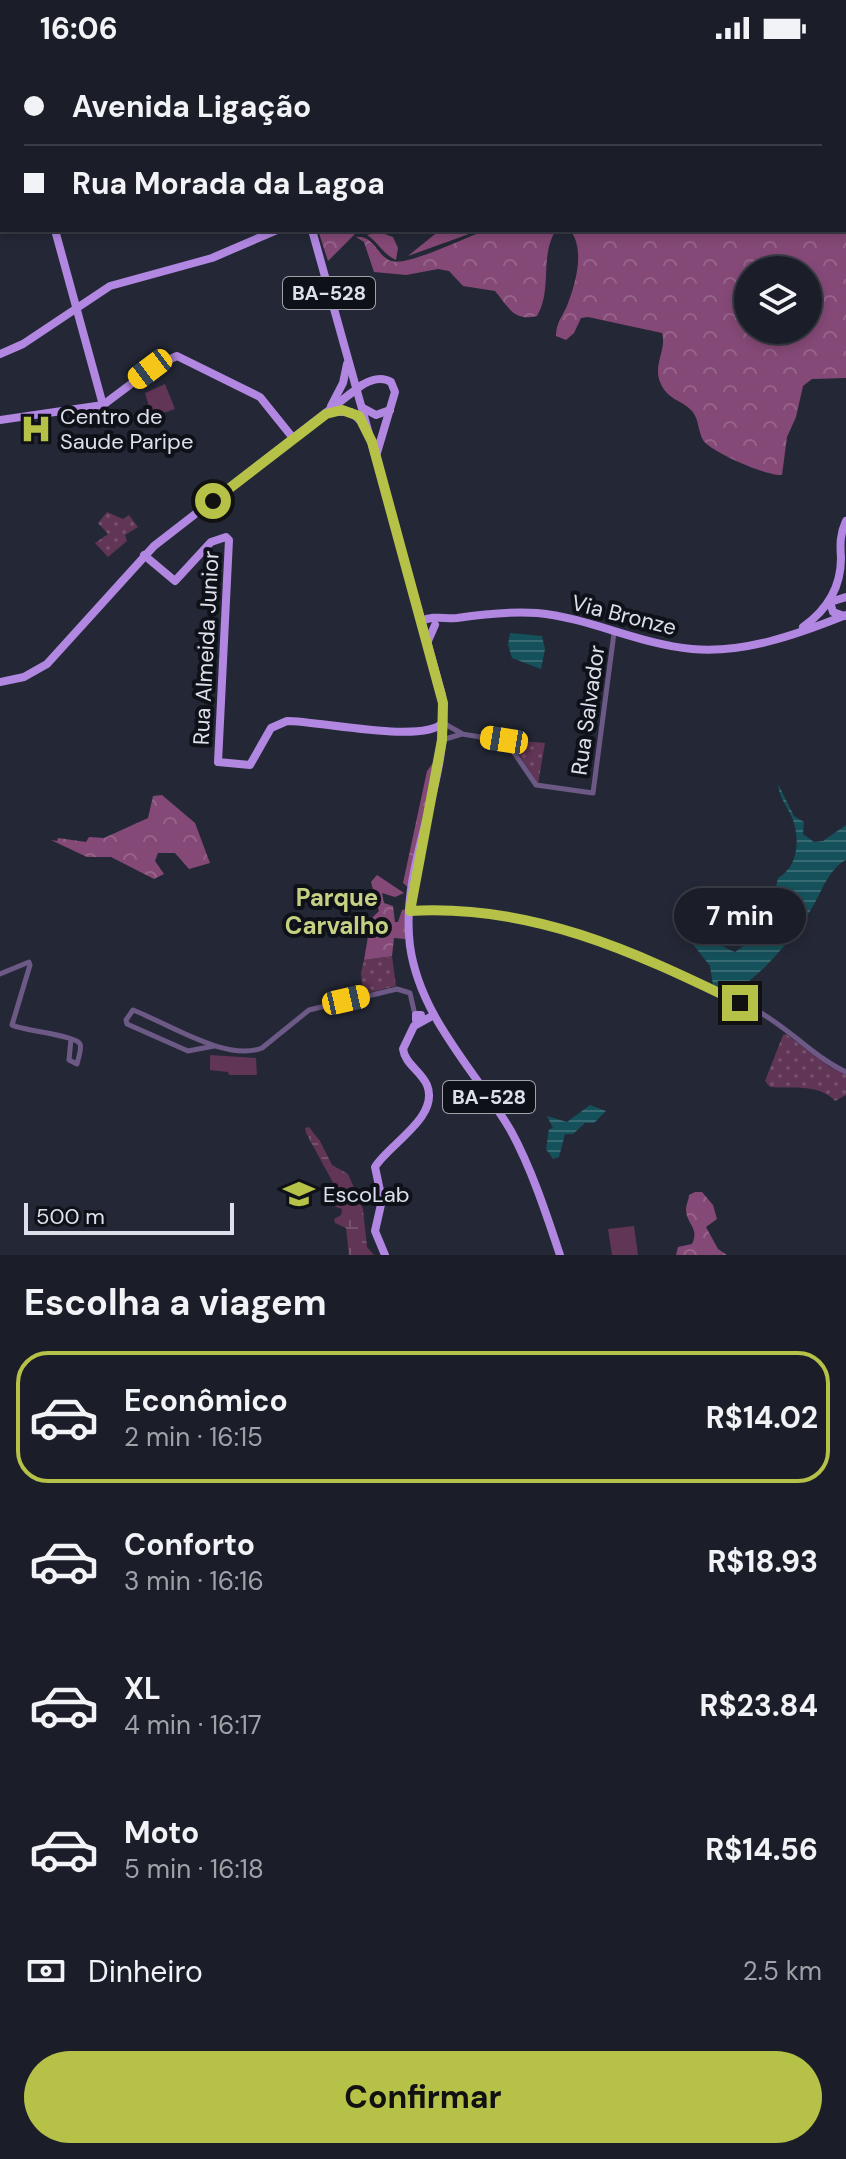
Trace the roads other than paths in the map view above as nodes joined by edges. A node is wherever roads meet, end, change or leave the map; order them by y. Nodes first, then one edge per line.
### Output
1 (56, 232) edge
2 (272, 232) edge
3 (313, 232) edge
4 (76, 307) junction
5 (0, 354) edge
6 (349, 371) junction
7 (103, 405) junction
8 (362, 407) junction
9 (391, 409) junction
10 (326, 414) junction
11 (0, 420) edge
12 (369, 432) junction
13 (293, 438) junction
14 (376, 457) junction
15 (846, 521) edge
16 (144, 555) junction
17 (841, 558) junction
18 (846, 582) edge
19 (414, 594) junction
20 (846, 597) edge
21 (830, 602) junction
22 (845, 615) edge
23 (437, 621) junction
24 (422, 624) junction
25 (796, 632) junction
26 (614, 633) junction
27 (428, 642) junction
28 (0, 682) edge
29 (446, 724) junction
30 (431, 730) junction
31 (462, 734) junction
32 (445, 739) junction
33 (410, 911) junction
34 (409, 926) junction
35 (413, 937) dead end
36 (0, 974) edge
37 (421, 1017) junction
38 (71, 1039) junction
39 (261, 1040) dead end
40 (270, 1042) junction
41 (214, 1046) junction
42 (846, 1072) edge
43 (385, 1255) edge
44 (560, 1255) edge

1 - 4 main road
2 - 4 main road
3 - 6 main road, BA-528
4 - 5 main road
4 - 7 main road
6 - 8 main road
6 - 10 main road
7 - 11 main road
7 - 13 main road
8 - 9 main road
8 - 12 main road
9 - 10 main road, bridge
9 - 14 main road
10 - 12 main road
10 - 13 main road
12 - 14 main road
13 - 16 main road
14 - 19 main road
15 - 17 main road
16 - 28 main road
16 - 30 main road, Rua Almeida Junior
17 - 18 main road
17 - 21 main road
19 - 23 main road
19 - 24 main road
20 - 21 main road
21 - 22 main road
21 - 25 main road
22 - 25 main road, Via Bronze
23 - 24 main road, Via Bronze
23 - 26 main road, Via Bronze
23 - 27 main road
24 - 27 main road
25 - 26 main road, Via Bronze
26 - 31 street, Rua Salvador
27 - 29 main road
29 - 30 main road
29 - 31 street
29 - 32 main road
30 - 32 main road
31 - 32 street
32 - 33 main road
33 - 34 main road
33 - 42 street
34 - 35 main road
34 - 37 main road
36 - 38 street
37 - 40 street
37 - 43 main road
37 - 44 main road, BA-528
38 - 38 street
39 - 40 street
40 - 41 street
41 - 41 street

